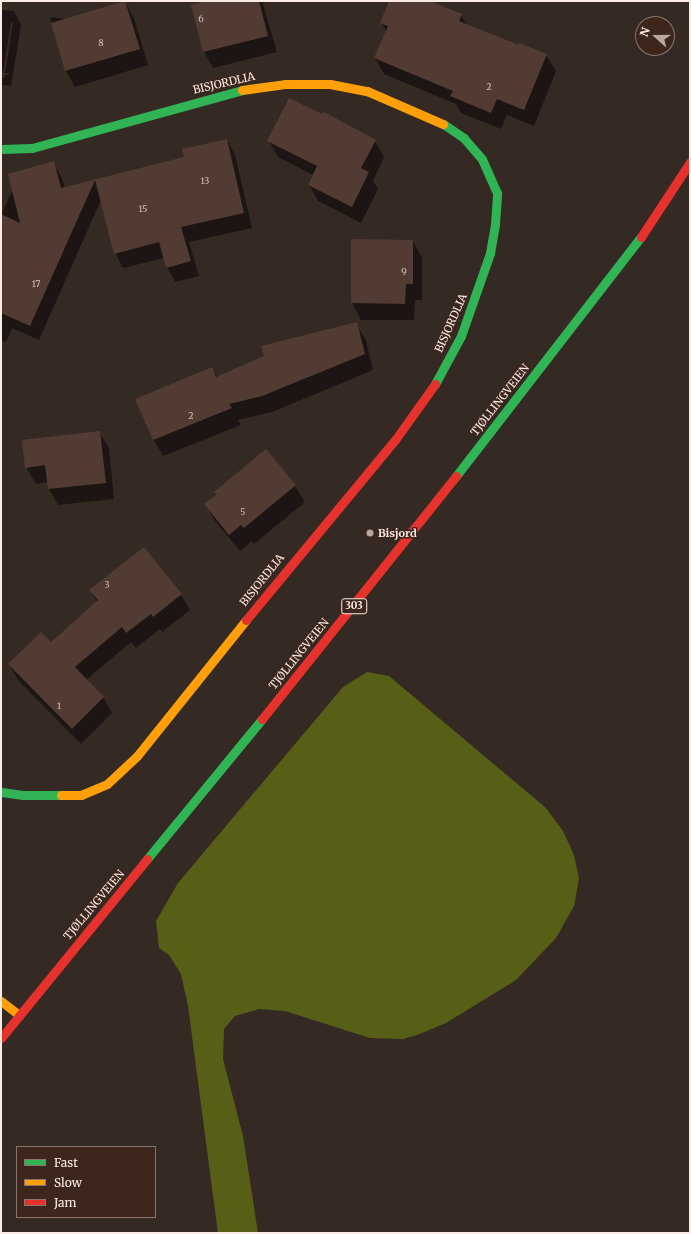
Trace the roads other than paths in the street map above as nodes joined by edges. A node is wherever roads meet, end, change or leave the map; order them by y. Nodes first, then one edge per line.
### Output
1 (1, 149) edge
2 (690, 162) edge
3 (1, 792) edge
4 (1, 1001) edge
5 (19, 1015) junction
6 (1, 1038) edge

1 - 3 street, BISJORDLIA
2 - 5 street, TJØLLINGVEIEN / 303
4 - 5 street
5 - 6 street, TJØLLINGVEIEN / 303

